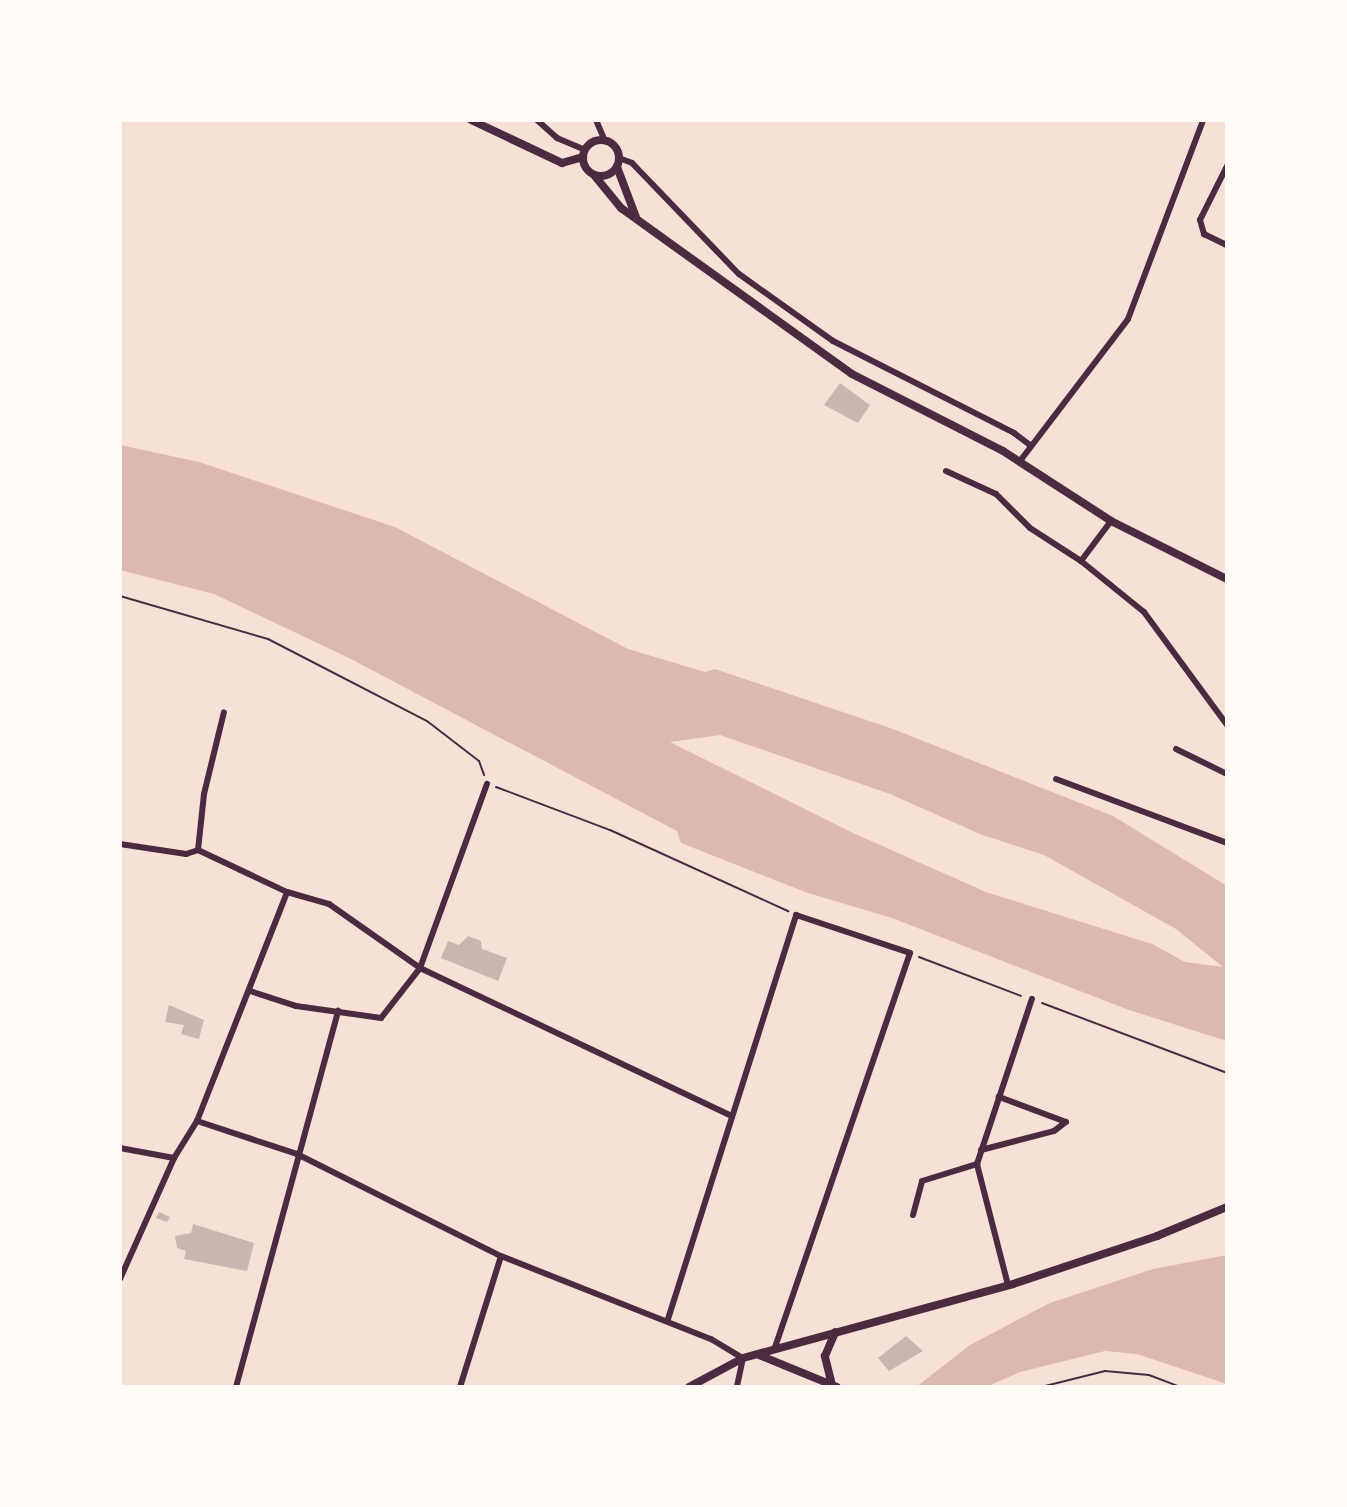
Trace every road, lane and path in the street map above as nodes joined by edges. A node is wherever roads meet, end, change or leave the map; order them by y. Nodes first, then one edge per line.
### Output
1 (471, 120) edge
2 (537, 120) edge
3 (596, 120) edge
4 (1203, 120) edge
5 (605, 141) junction
6 (584, 154) junction
7 (618, 162) junction
8 (1227, 166) edge
9 (594, 175) junction
10 (636, 218) junction
11 (1227, 245) edge
12 (1031, 446) junction
13 (1020, 461) junction
14 (946, 471) dead end
15 (1111, 521) junction
16 (1081, 561) junction
17 (1227, 579) edge
18 (120, 596) edge
19 (224, 712) dead end
20 (1227, 725) edge
21 (1176, 749) dead end
22 (1227, 774) edge
23 (1056, 779) dead end
24 (487, 784) junction
25 (1227, 843) edge
26 (120, 844) edge
27 (198, 850) junction
28 (287, 892) junction
29 (796, 915) junction
30 (910, 953) junction
31 (420, 968) junction
32 (250, 991) junction
33 (1032, 999) junction
34 (338, 1011) junction
35 (1227, 1073) edge
36 (999, 1097) junction
37 (732, 1116) junction
38 (197, 1121) junction
39 (120, 1148) edge
40 (981, 1150) junction
41 (297, 1154) junction
42 (174, 1158) junction
43 (977, 1164) junction
44 (1227, 1207) edge
45 (913, 1215) dead end
46 (501, 1256) junction
47 (120, 1279) edge
48 (1008, 1285) junction
49 (668, 1319) junction
50 (835, 1332) junction
51 (775, 1347) junction
52 (759, 1355) junction
53 (743, 1358) junction
54 (834, 1386) edge
55 (236, 1387) edge
56 (460, 1387) edge
57 (689, 1387) edge
58 (737, 1387) edge
59 (1041, 1387) edge
60 (1181, 1387) edge

1 - 6 street
2 - 6 street
3 - 5 street
4 - 12 street
5 - 6 street
5 - 7 street
6 - 9 street
7 - 9 street
7 - 10 street
7 - 12 street
8 - 11 street
9 - 10 street
10 - 13 street
12 - 13 street
13 - 15 street
14 - 16 street
15 - 16 street
15 - 17 street
16 - 20 street
18 - 24 path
19 - 27 street
21 - 22 street
23 - 25 street
24 - 29 path
24 - 31 street
26 - 27 street
27 - 28 street
28 - 31 street
28 - 32 street
29 - 30 street
29 - 37 street
30 - 33 path
30 - 51 street
31 - 34 street
31 - 37 street
32 - 34 street
32 - 38 street
33 - 35 path
33 - 36 street
34 - 41 street
36 - 40 street
36 - 40 street
37 - 49 street
38 - 41 street
38 - 42 street
39 - 42 street
40 - 43 street
41 - 46 street
41 - 55 street
42 - 47 street
43 - 45 street
43 - 48 street
44 - 48 street
46 - 49 street
46 - 56 street
48 - 50 street
49 - 53 street
50 - 51 street
50 - 54 street
51 - 52 street
52 - 53 street
52 - 54 street
53 - 57 street
53 - 58 street
59 - 60 path

